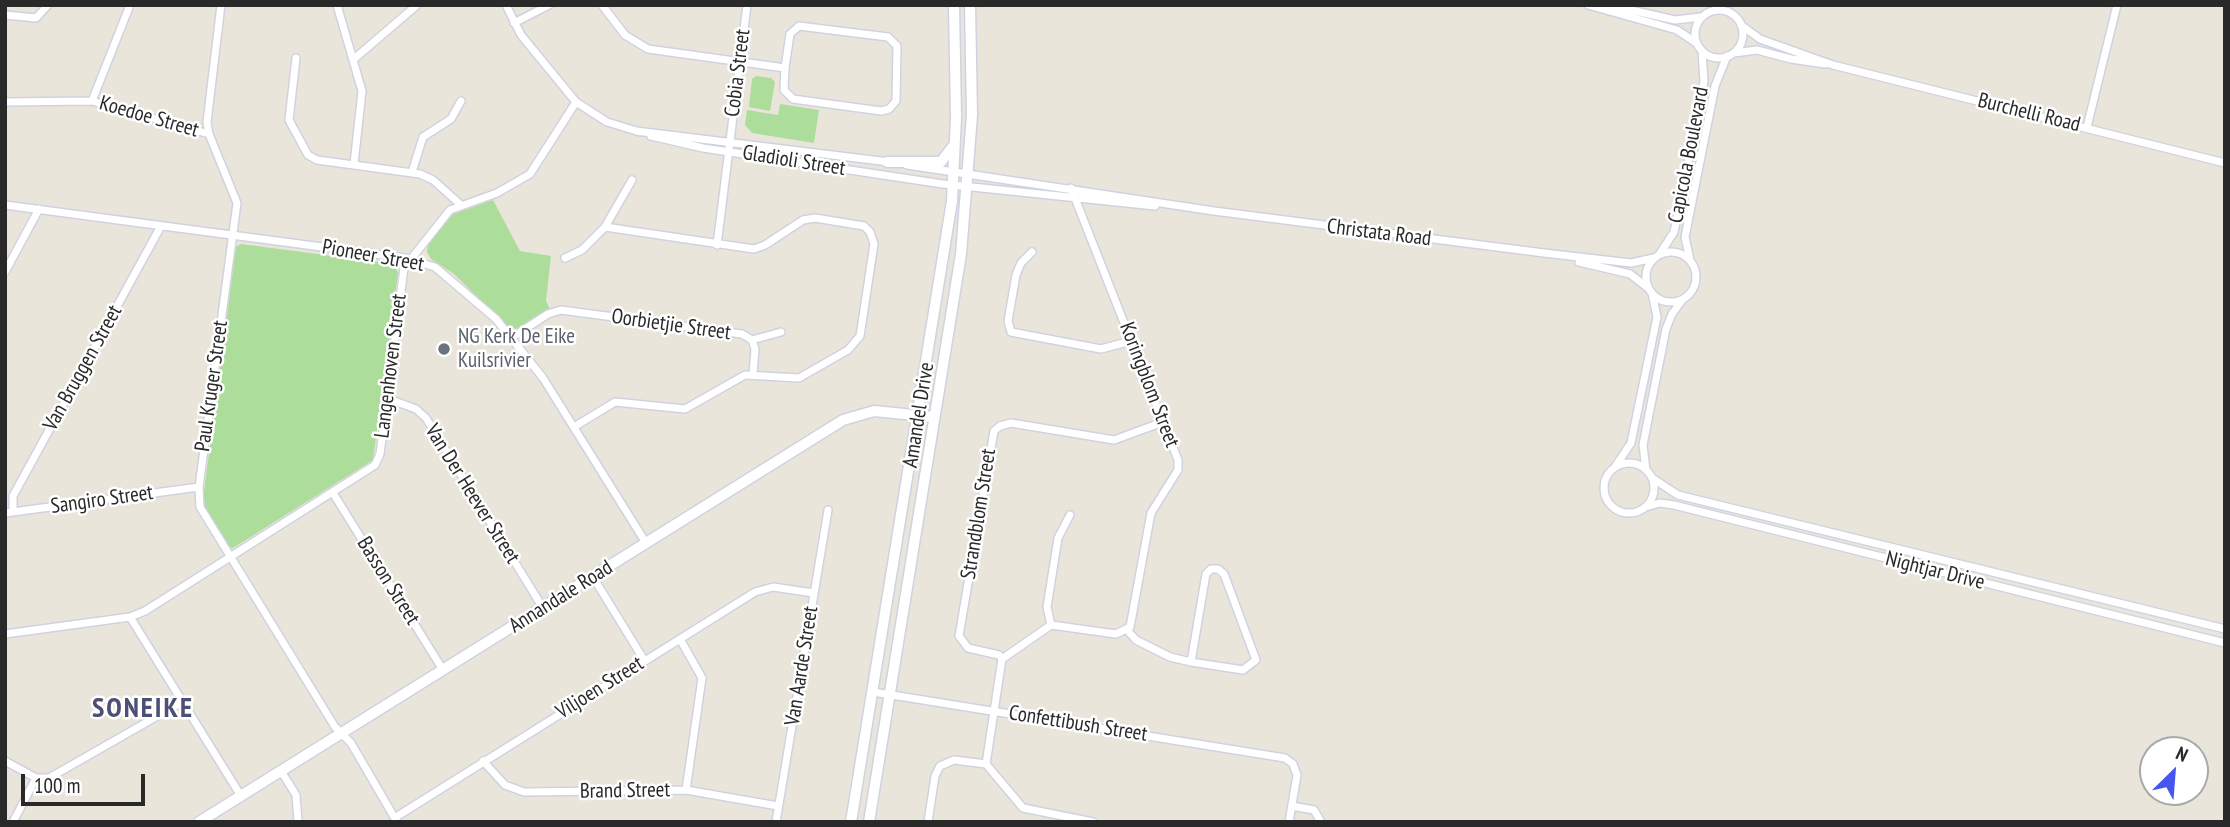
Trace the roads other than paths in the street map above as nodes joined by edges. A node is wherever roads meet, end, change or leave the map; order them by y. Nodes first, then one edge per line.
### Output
1 (48, 5) edge
2 (130, 5) edge
3 (221, 5) edge
4 (337, 5) edge
5 (417, 5) edge
6 (506, 5) edge
7 (549, 5) edge
8 (602, 5) edge
9 (747, 5) edge
10 (954, 5) edge
11 (970, 5) edge
12 (1588, 5) edge
13 (1609, 5) edge
14 (1734, 5) edge
15 (2117, 5) edge
16 (1712, 8) edge
17 (5, 15) edge
18 (1735, 16) junction
19 (1701, 17) junction
20 (514, 23) junction
21 (1741, 25) junction
22 (1696, 42) junction
23 (1702, 51) junction
24 (1730, 55) junction
25 (296, 58) dead end
26 (354, 59) junction
27 (739, 62) junction
28 (1833, 65) junction
29 (785, 68) junction
30 (92, 101) junction
31 (461, 101) dead end
32 (5, 102) edge
33 (576, 102) junction
34 (2087, 127) junction
35 (636, 131) junction
36 (209, 134) junction
37 (730, 142) junction
38 (955, 144) junction
39 (729, 152) junction
40 (887, 162) junction
41 (2225, 163) edge
42 (354, 164) junction
43 (412, 172) junction
44 (954, 173) junction
45 (632, 180) dead end
46 (968, 180) junction
47 (953, 185) junction
48 (1071, 188) junction
49 (1076, 199) junction
50 (5, 205) edge
51 (461, 205) junction
52 (39, 209) junction
53 (1214, 211) junction
54 (161, 226) junction
55 (605, 227) junction
56 (232, 235) junction
57 (717, 244) junction
58 (1032, 252) dead end
59 (1544, 253) junction
60 (1656, 256) junction
61 (565, 258) dead end
62 (412, 259) junction
63 (1689, 260) junction
64 (5, 272) edge
65 (1651, 291) junction
66 (1683, 299) junction
67 (781, 332) dead end
68 (511, 338) junction
69 (752, 340) junction
70 (1131, 341) junction
71 (753, 374) junction
72 (386, 398) junction
73 (919, 415) junction
74 (934, 418) junction
75 (1163, 422) junction
76 (574, 427) junction
77 (1615, 467) junction
78 (1646, 470) junction
79 (1652, 478) junction
80 (199, 487) junction
81 (332, 493) junction
82 (1646, 507) junction
83 (828, 510) dead end
84 (9, 513) edge
85 (1070, 515) dead end
86 (646, 543) junction
87 (230, 558) junction
88 (593, 577) junction
89 (814, 593) junction
90 (543, 608) junction
91 (130, 617) junction
92 (1051, 625) junction
93 (2225, 629) edge
94 (1127, 630) junction
95 (5, 634) edge
96 (680, 639) junction
97 (2225, 643) edge
98 (1002, 659) junction
99 (644, 660) junction
100 (1191, 662) junction
101 (443, 670) junction
102 (873, 692) junction
103 (890, 694) junction
104 (182, 702) junction
105 (993, 710) junction
106 (341, 734) junction
107 (5, 761) edge
108 (484, 761) junction
109 (986, 764) junction
110 (281, 771) junction
111 (36, 778) junction
112 (686, 790) junction
113 (241, 796) junction
114 (778, 806) junction
115 (1292, 806) junction
116 (396, 820) edge
117 (13, 822) edge
118 (199, 822) edge
119 (298, 822) edge
120 (776, 822) edge
121 (852, 822) edge
122 (869, 822) edge
123 (928, 822) edge
124 (1093, 822) edge
125 (1289, 822) edge
126 (1321, 822) edge

1 - 17 street
2 - 30 street
3 - 36 street, Paul Kruger Street
4 - 26 street
5 - 26 street
6 - 20 street, Gladioli Street
7 - 20 street
8 - 27 street
9 - 27 street, Cobia Street
10 - 38 street, Amandel Drive
11 - 46 street, Amandel Drive
12 - 22 street
13 - 19 street
14 - 18 street
15 - 34 street
16 - 18 street
16 - 19 street
18 - 21 street
19 - 22 street
20 - 33 street, Gladioli Street
21 - 24 street
21 - 28 street, Burchelli Road
22 - 23 street
23 - 24 street
23 - 60 street, Capicola Boulevard
24 - 28 street, Burchelli Road
24 - 63 street, Capicola Boulevard
25 - 42 street
26 - 42 street
27 - 29 street
27 - 37 street, Cobia Street
28 - 34 street, Burchelli Road
29 - 29 street
30 - 32 street, Koedoe Street
30 - 36 street, Koedoe Street
31 - 43 street
33 - 35 street, Gladioli Street
33 - 51 street, Langenhoven Street
34 - 41 street, Burchelli Road
35 - 37 street, Gladioli Street
35 - 39 street, Gladioli Street
36 - 56 street, Paul Kruger Street
37 - 39 street, Cobia Street
37 - 40 street, Gladioli Street
38 - 40 street
38 - 44 street, Amandel Drive
39 - 47 street, Gladioli Street
39 - 57 street, Cobia Street
40 - 44 street, Gladioli Street
42 - 43 street
43 - 51 street
44 - 46 street, Gladioli Street
44 - 47 street, Amandel Drive
45 - 55 street
46 - 47 street, Gladioli Street
46 - 48 street
46 - 49 street
46 - 74 street, Amandel Drive
47 - 73 street, Amandel Drive
48 - 49 street, Koringblom Street
48 - 53 street, Christata Road
49 - 53 street, Christata Road
49 - 70 street, Koringblom Street
50 - 52 street, Pioneer Street
51 - 62 street, Langenhoven Street
52 - 54 street, Pioneer Street
52 - 64 street
53 - 59 street, Christata Road
54 - 56 street, Pioneer Street
54 - 84 street, Van Bruggen Street
55 - 57 street
55 - 61 street
56 - 62 street, Pioneer Street
56 - 80 street, Paul Kruger Street
57 - 71 street
58 - 70 street
59 - 60 street, Christata Road
59 - 65 street, Christata Road
60 - 63 street
60 - 65 street
62 - 68 street, Pioneer Street
62 - 72 street, Langenhoven Street
63 - 66 street
65 - 66 street
65 - 77 street
66 - 78 street
67 - 69 street, Oorbietjie Street
68 - 69 street, Oorbietjie Street
68 - 76 street, Pioneer Street
69 - 71 street, Oorbietjie Street
70 - 75 street, Koringblom Street
71 - 76 street
72 - 81 street, Langenhoven Street
72 - 90 street, Van Der Heever Street
73 - 74 street, Annandale Road
73 - 86 street, Annandale Road
73 - 102 street, Amandel Drive
74 - 103 street, Amandel Drive
75 - 94 street, Koringblom Street
75 - 98 street, Strandblom Street
76 - 86 street, Pioneer Street
77 - 78 street
77 - 82 street
78 - 79 street
79 - 82 street
79 - 93 street, Nightjar Drive
80 - 84 street, Sangiro Street
80 - 87 street, Paul Kruger Street
81 - 87 street, Langenhoven Street
81 - 101 street, Basson Street
82 - 97 street, Nightjar Drive
83 - 89 street, Van Aarde Street
85 - 92 street
86 - 88 street, Annandale Road
87 - 91 street, Langenhoven Street
87 - 106 street, Paul Kruger Street
88 - 90 street, Annandale Road
88 - 99 street
89 - 96 street, Viljoen Street
89 - 114 street, Van Aarde Street
90 - 101 street, Annandale Road
91 - 95 street, Langenhoven Street
91 - 104 street
92 - 94 street
92 - 98 street
94 - 100 street
96 - 99 street, Viljoen Street
96 - 112 street
98 - 105 street
99 - 108 street, Viljoen Street
100 - 100 street
101 - 106 street, Annandale Road
102 - 103 street, Confettibush Street
102 - 121 street, Amandel Drive
103 - 105 street, Confettibush Street
103 - 122 street, Amandel Drive
104 - 111 street
104 - 113 street
105 - 109 street
105 - 115 street, Confettibush Street
106 - 110 street, Annandale Road
106 - 116 street, Paul Kruger Street
107 - 111 street
108 - 112 street, Brand Street
108 - 116 street, Viljoen Street
109 - 123 street
109 - 124 street
110 - 113 street, Annandale Road
110 - 119 street
111 - 117 street
112 - 114 street, Brand Street
113 - 118 street, Annandale Road
114 - 120 street, Van Aarde Street
115 - 125 street
115 - 126 street

